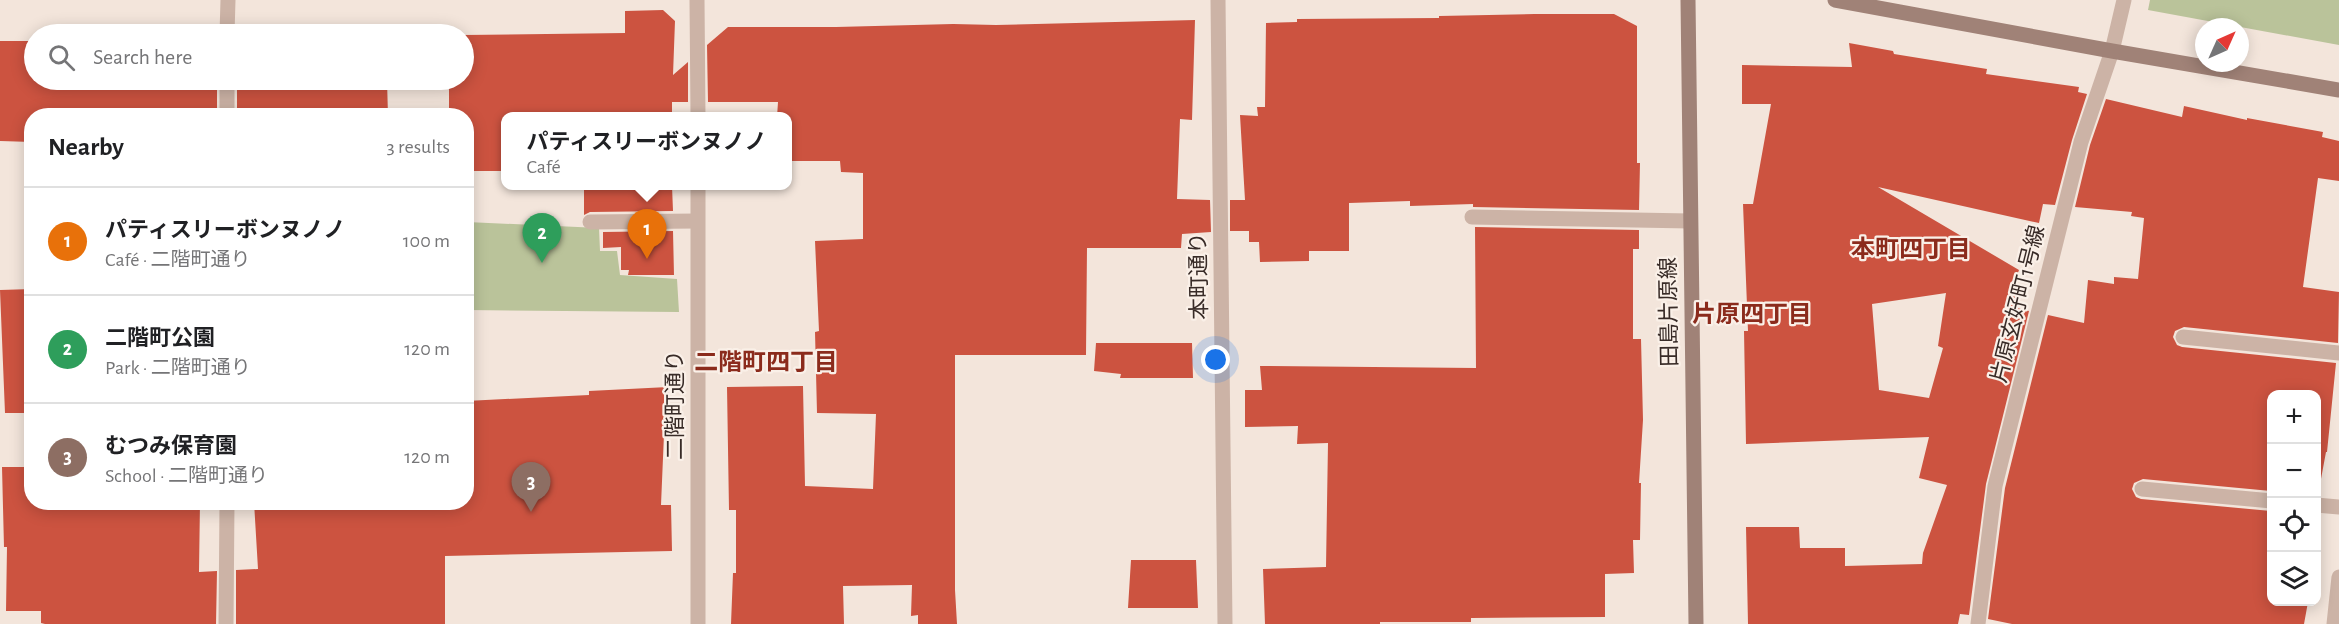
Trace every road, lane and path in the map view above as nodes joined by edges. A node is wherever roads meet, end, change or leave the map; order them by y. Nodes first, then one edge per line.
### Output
1 (228, 0) edge
2 (697, 0) edge
3 (1218, 0) edge
4 (1688, 0) edge
5 (1835, 0) edge
6 (2124, 0) edge
7 (227, 24) edge
8 (2112, 51) junction
9 (227, 90) edge
10 (2339, 90) edge
11 (227, 108) edge
12 (698, 112) edge
13 (698, 190) edge
14 (1472, 217) dead end
15 (698, 221) junction
16 (1690, 221) junction
17 (590, 222) dead end
18 (2183, 337) dead end
19 (2339, 353) edge
20 (2142, 489) dead end
21 (2267, 501) edge
22 (2321, 505) edge
23 (2339, 507) edge
24 (227, 510) edge
25 (2339, 577) edge
26 (226, 624) edge
27 (698, 624) edge
28 (1226, 624) edge
29 (1696, 624) edge
30 (1978, 624) edge
31 (2334, 624) edge

1 - 7 street
2 - 12 street
3 - 28 street, 本町通り
4 - 16 main road, 田島片原線
5 - 8 main road
6 - 8 street, 片原玄好町1号線
8 - 10 main road
8 - 30 street, 片原玄好町1号線
9 - 11 street
13 - 15 street, 二階町通り
14 - 16 street
15 - 17 street
15 - 27 street, 二階町通り
16 - 29 main road, 田島片原線
18 - 19 street
20 - 21 street
22 - 23 street
24 - 26 street
25 - 31 street

